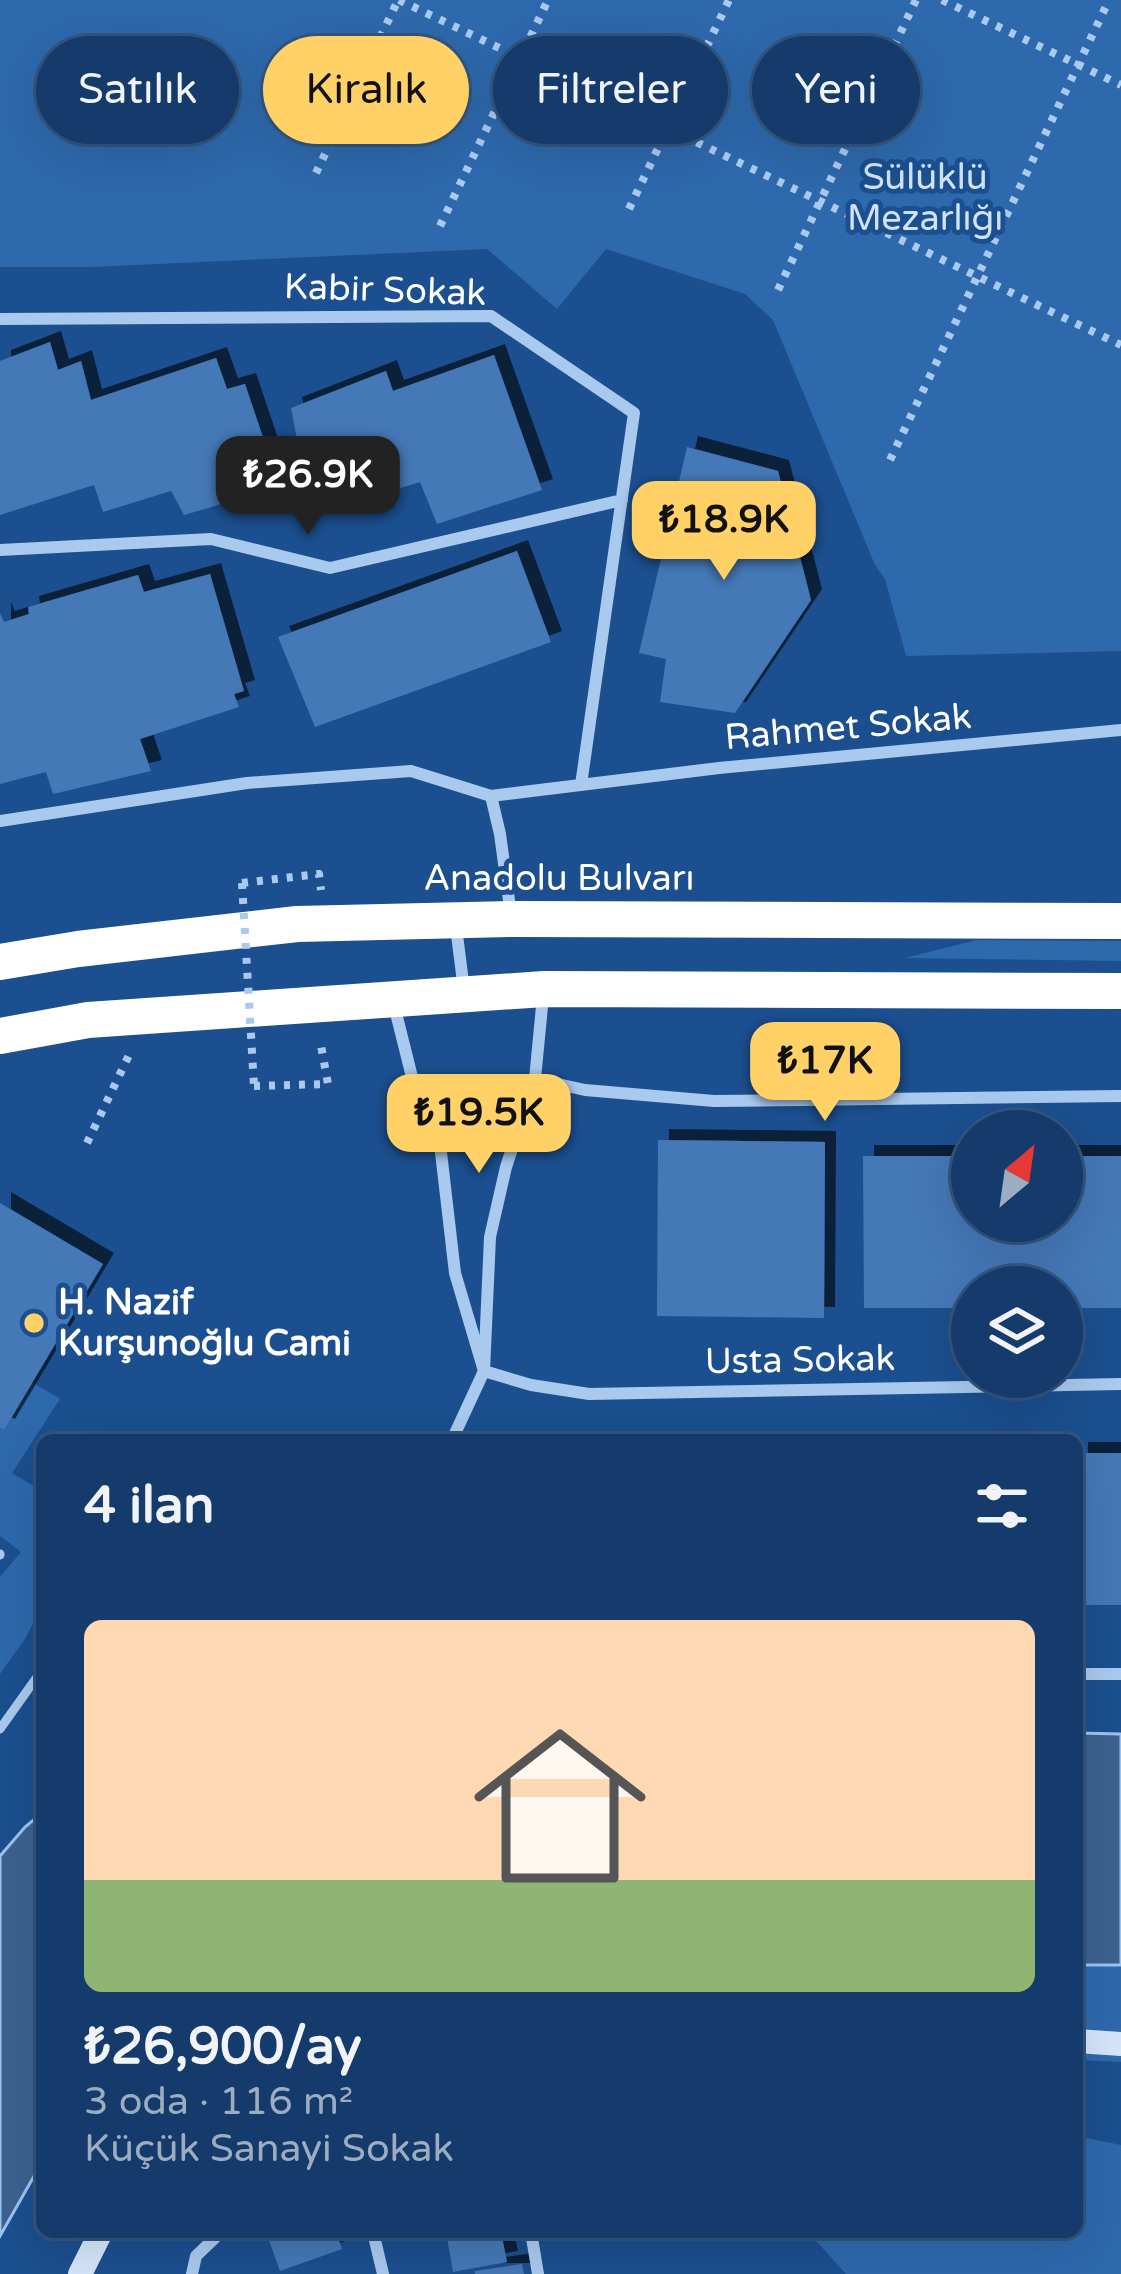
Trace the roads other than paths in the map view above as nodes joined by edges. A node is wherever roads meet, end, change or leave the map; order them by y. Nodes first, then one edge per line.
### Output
1 (0, 319) edge
2 (622, 500) junction
3 (0, 550) edge
4 (1121, 730) edge
5 (581, 785) junction
6 (491, 796) junction
7 (0, 821) edge
8 (512, 919) junction
9 (455, 920) junction
10 (1121, 921) edge
11 (0, 962) edge
12 (544, 989) junction
13 (1121, 991) edge
14 (464, 993) junction
15 (392, 998) junction
16 (0, 1036) edge
17 (535, 1079) junction
18 (1121, 1096) edge
19 (484, 1371) junction
20 (1121, 1384) edge
21 (455, 1434) edge
22 (1083, 1674) edge
23 (1121, 1674) edge
24 (36, 1678) edge
25 (0, 1729) edge
26 (1083, 2042) edge
27 (1121, 2044) edge
28 (98, 2238) edge
29 (214, 2238) edge
30 (374, 2238) edge
31 (532, 2238) edge
32 (80, 2274) edge
33 (192, 2274) edge
34 (383, 2274) edge
35 (538, 2274) edge

1 - 2 street, Kabir Sokak
2 - 3 street
2 - 5 street, Kabir Sokak
4 - 5 street, Rahmet Sokak
5 - 6 street
6 - 7 street
6 - 8 street
8 - 9 highway, Anadolu Bulvarı
8 - 10 highway, Anadolu Bulvarı
9 - 11 highway, Anadolu Bulvarı
9 - 14 street
12 - 13 highway
12 - 14 highway
12 - 17 street
14 - 15 highway
15 - 16 highway
15 - 19 street
17 - 18 street
17 - 19 street
19 - 20 street, Usta Sokak
19 - 21 street
22 - 23 street
24 - 25 lane
26 - 27 street
28 - 32 street
29 - 33 street
30 - 34 street
31 - 35 street

